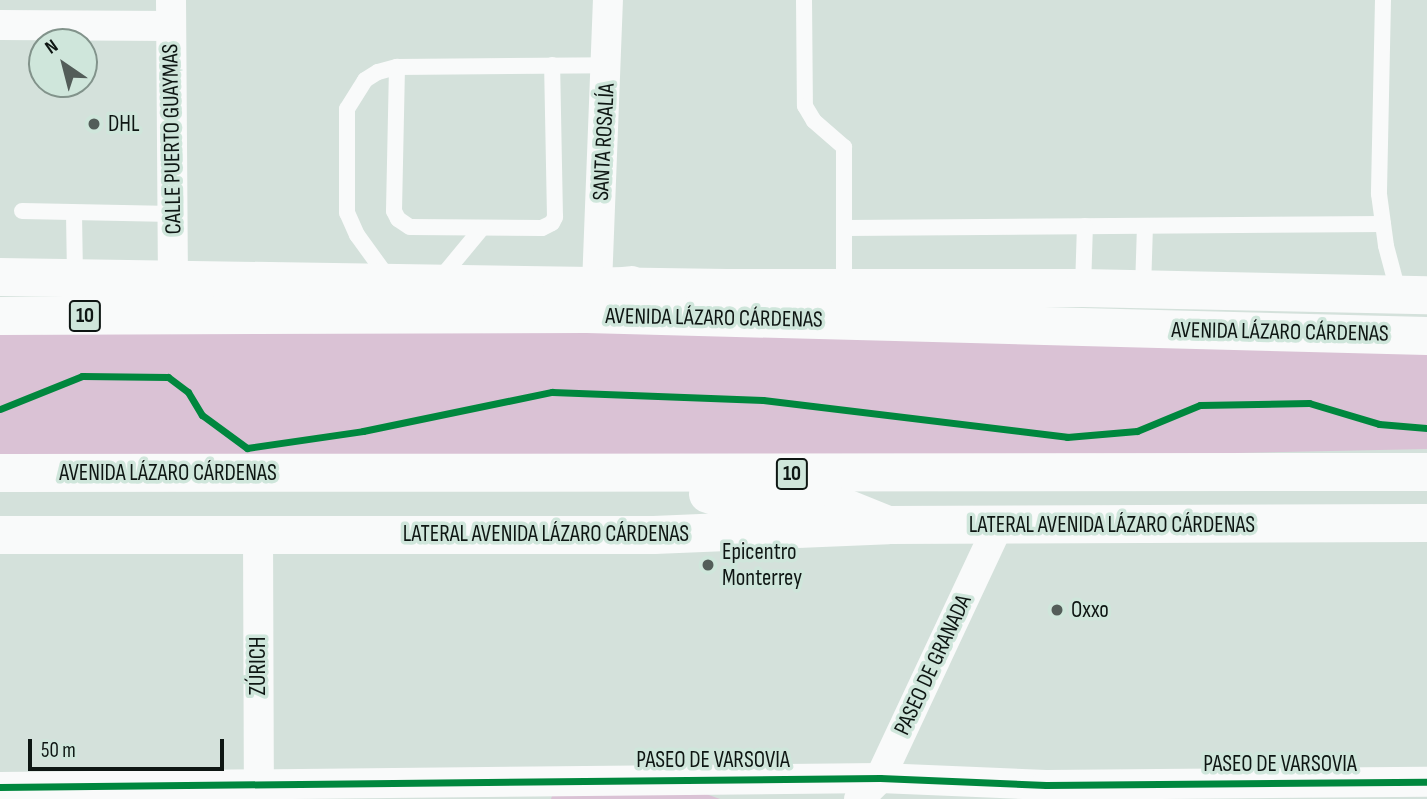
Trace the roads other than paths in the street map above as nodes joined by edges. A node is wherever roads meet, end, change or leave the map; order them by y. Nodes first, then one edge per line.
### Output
1 (608, 0) edge
2 (804, 0) edge
3 (1383, 0) edge
4 (171, 13) edge
5 (0, 25) edge
6 (552, 65) junction
7 (608, 65) junction
8 (397, 66) junction
9 (22, 211) dead end
10 (74, 213) junction
11 (173, 214) junction
12 (1383, 225) junction
13 (1085, 226) junction
14 (1145, 226) junction
15 (482, 228) junction
16 (846, 228) junction
17 (0, 277) edge
18 (75, 277) junction
19 (173, 278) junction
20 (390, 281) junction
21 (437, 282) junction
22 (614, 285) junction
23 (1083, 288) junction
24 (844, 289) junction
25 (1143, 289) junction
26 (1413, 295) edge
27 (0, 316) edge
28 (251, 318) junction
29 (1427, 336) edge
30 (1427, 472) edge
31 (0, 473) edge
32 (685, 475) junction
33 (1427, 523) edge
34 (888, 524) junction
35 (998, 526) junction
36 (258, 534) junction
37 (0, 535) edge
38 (880, 778) junction
39 (1427, 782) edge
40 (493, 790) edge
41 (7, 791) edge
42 (259, 792) edge
43 (1045, 792) edge
44 (859, 799) edge

1 - 7 street, SANTA ROSALÍA
2 - 16 lane
3 - 12 lane
4 - 5 street
4 - 11 street, CALLE PUERTO GUAYMAS
6 - 7 lane
6 - 8 lane
6 - 15 lane
7 - 22 street, SANTA ROSALÍA
8 - 15 lane
8 - 20 lane
9 - 10 lane
10 - 11 lane
10 - 18 lane
11 - 19 street, CALLE PUERTO GUAYMAS
12 - 14 lane
12 - 26 lane
13 - 14 lane
13 - 16 lane
13 - 23 lane
14 - 25 lane
15 - 21 lane
16 - 24 lane
17 - 18 main road
18 - 19 main road
19 - 20 main road
20 - 21 main road
21 - 22 main road
22 - 24 main road
22 - 28 main road
23 - 24 main road
23 - 25 main road
25 - 26 main road
27 - 28 main road, AVENIDA LÁZARO CÁRDENAS / 10
28 - 29 main road, AVENIDA LÁZARO CÁRDENAS / 10
30 - 32 main road, AVENIDA LÁZARO CÁRDENAS / 10
31 - 32 main road, AVENIDA LÁZARO CÁRDENAS / 10
32 - 34 main road
33 - 35 main road, LATERAL AVENIDA LÁZARO CÁRDENAS
34 - 35 main road, LATERAL AVENIDA LÁZARO CÁRDENAS
34 - 36 main road, LATERAL AVENIDA LÁZARO CÁRDENAS
35 - 38 street, PASEO DE GRANADA
36 - 37 main road, LATERAL AVENIDA LÁZARO CÁRDENAS
36 - 42 street, ZÚRICH
38 - 40 street, PASEO DE VARSOVIA
38 - 43 street, PASEO DE VARSOVIA
38 - 44 street, PASEO DE GRANADA
39 - 43 street, PASEO DE VARSOVIA
40 - 42 street, PASEO DE VARSOVIA
41 - 42 street, PASEO DE VARSOVIA

